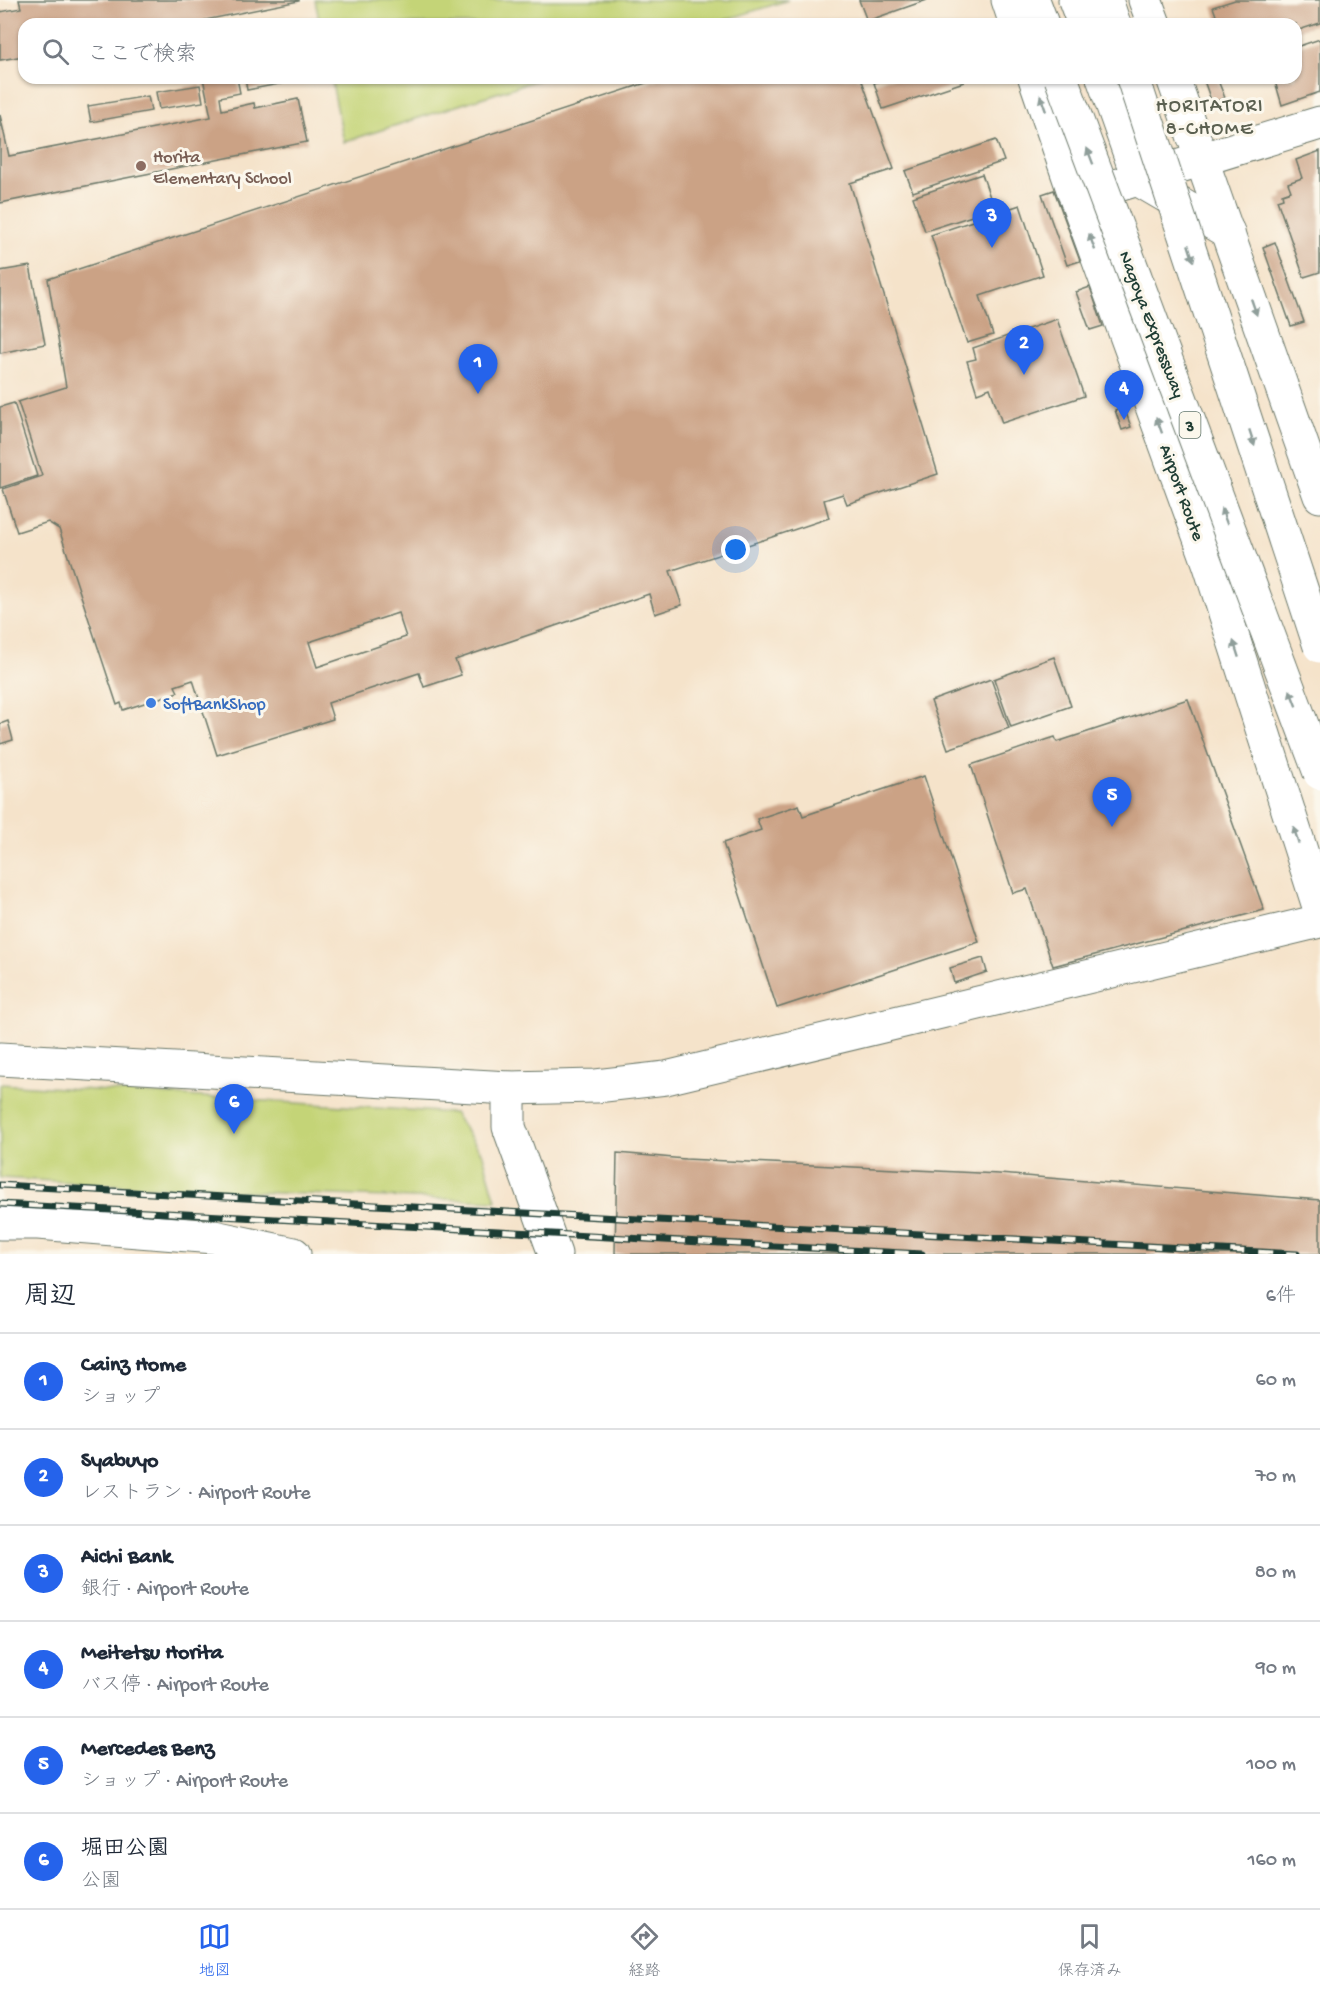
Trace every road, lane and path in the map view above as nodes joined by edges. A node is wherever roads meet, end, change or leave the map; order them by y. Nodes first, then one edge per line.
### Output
1 (1008, 0) edge
2 (1033, 0) edge
3 (1075, 0) edge
4 (1106, 0) edge
5 (1145, 0) edge
6 (1014, 18) edge
7 (1040, 18) edge
8 (1082, 18) edge
9 (1112, 18) edge
10 (1152, 18) edge
11 (1037, 84) edge
12 (1063, 84) edge
13 (1105, 84) edge
14 (1135, 84) edge
15 (1175, 84) edge
16 (1320, 123) edge
17 (1202, 159) junction
18 (1139, 180) junction
19 (1076, 198) junction
20 (1228, 232) junction
21 (1320, 496) edge
22 (1320, 646) edge
23 (1320, 773) edge
24 (1320, 910) edge
25 (1320, 921) edge
26 (0, 1059) edge
27 (509, 1088) junction
28 (0, 1224) edge
29 (294, 1254) edge
30 (555, 1254) edge

1 - 6 main road
2 - 7 main road
3 - 8 main road
4 - 9 main road
5 - 10 main road
19 -> 11 main road, Airport Route
23 -> 12 main road, Nagoya Expressway / 3, bridge
13 - 18 main road
14 -> 22 main road, bridge
15 - 17 main road
16 - 17 main road
17 - 18 main road
17 - 20 main road
18 - 19 main road
18 - 20 main road
24 -> 19 main road, Airport Route
20 -> 21 main road
25 - 27 main road
26 - 27 main road
27 - 30 main road
28 - 29 main road

